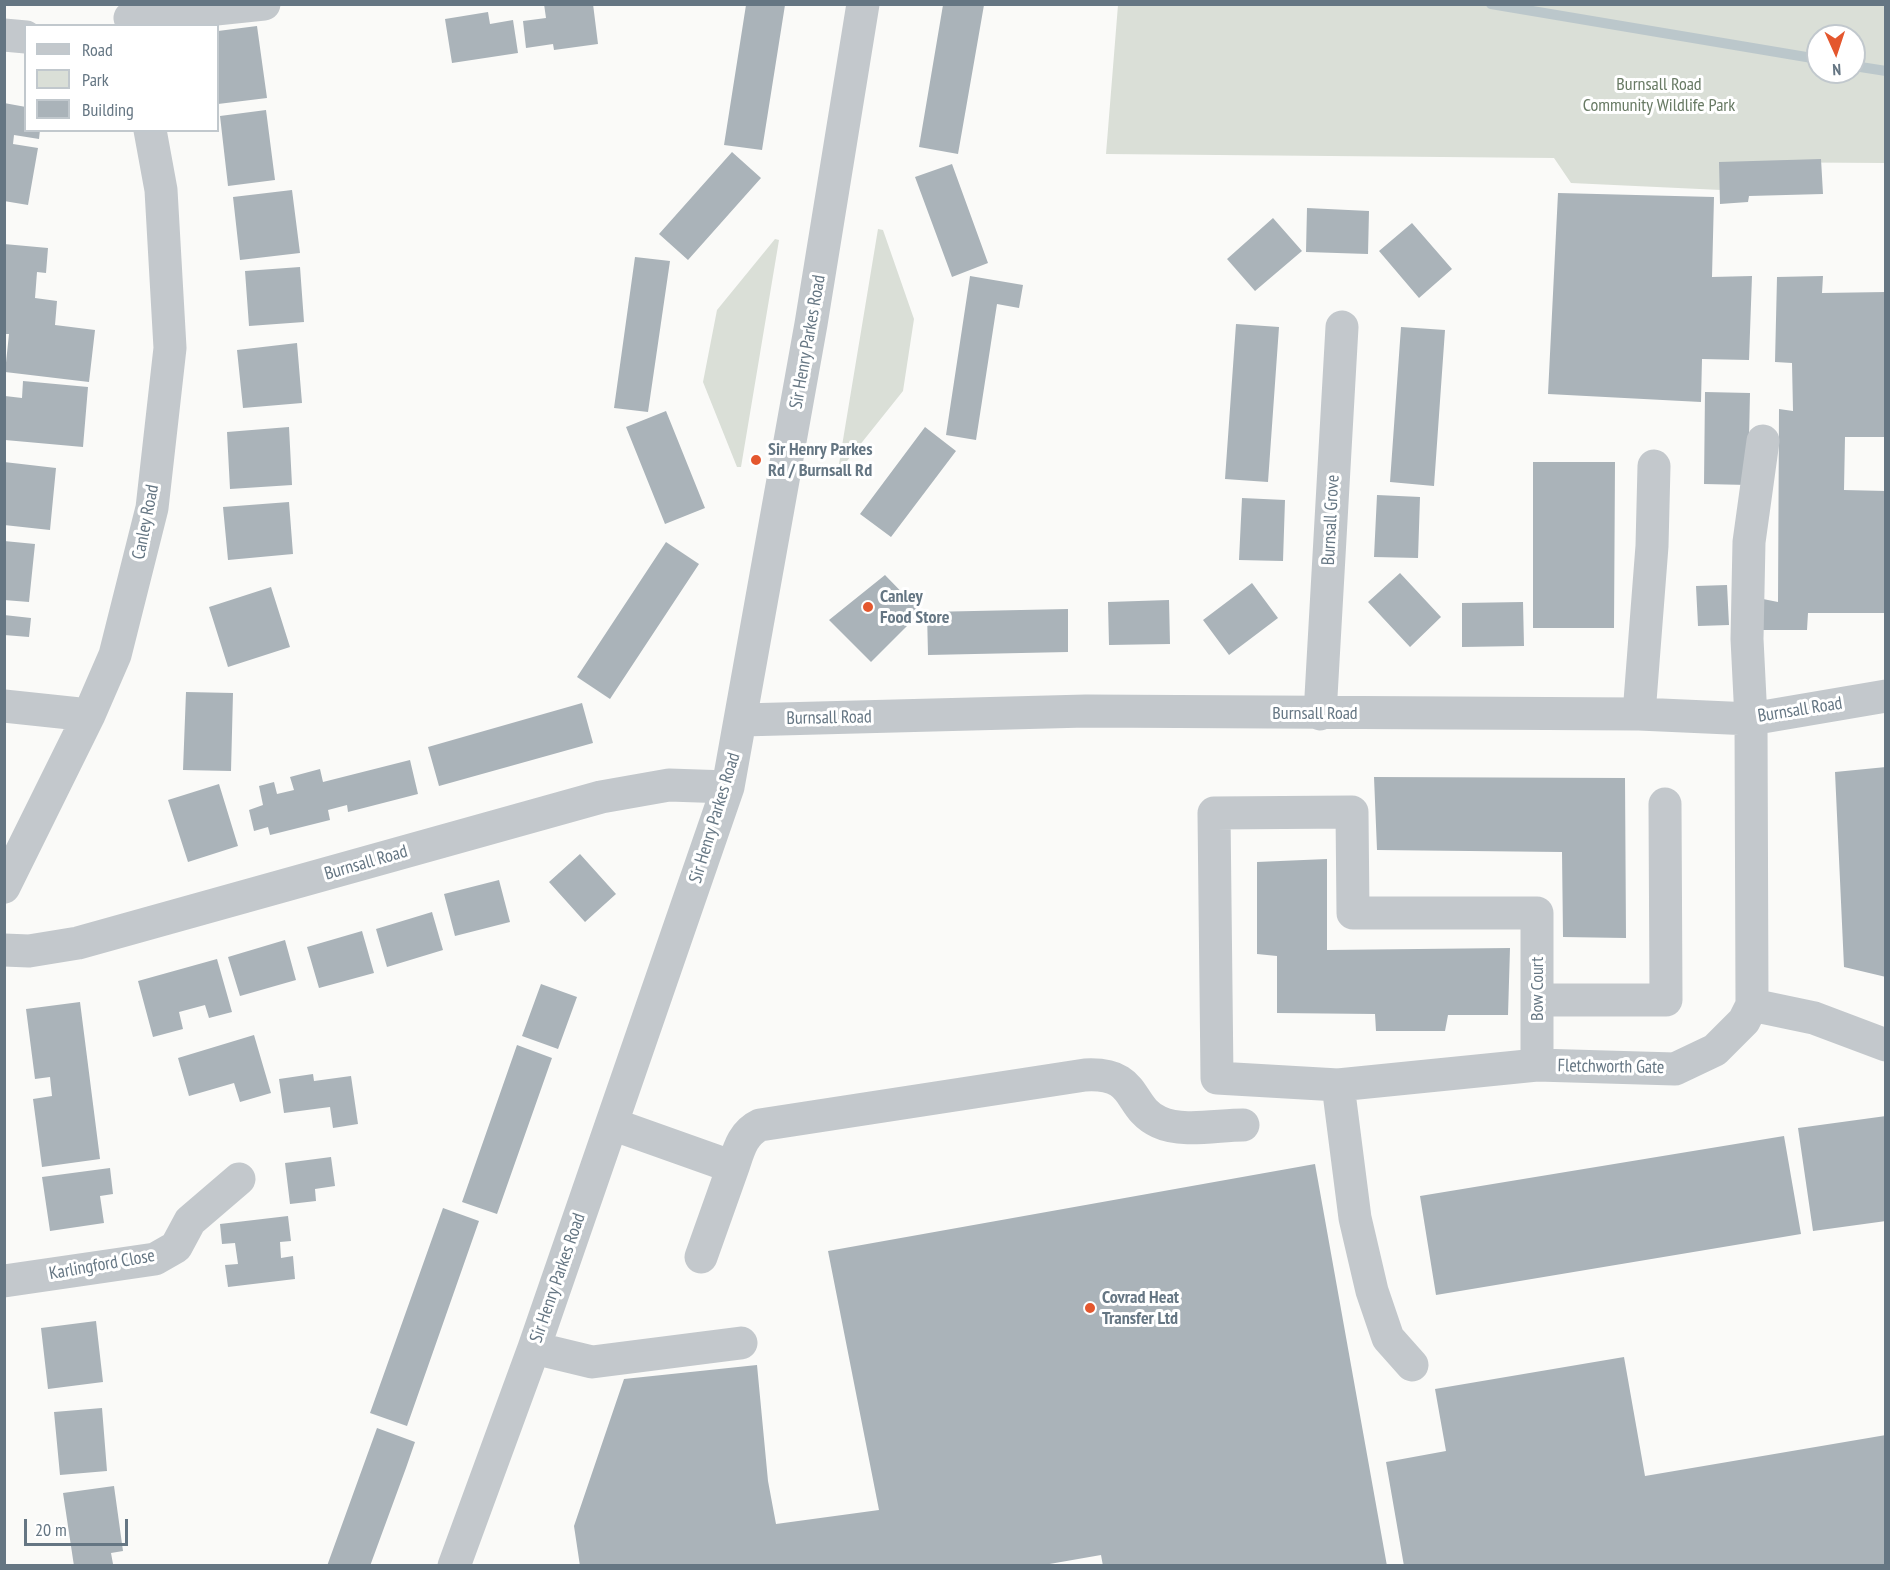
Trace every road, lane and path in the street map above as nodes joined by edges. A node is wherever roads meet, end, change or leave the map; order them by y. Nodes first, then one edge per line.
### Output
1 (264, 4) edge
2 (863, 4) edge
3 (130, 16) edge
4 (4, 34) edge
5 (24, 37) edge
6 (150, 132) edge
7 (1342, 327) dead end
8 (1763, 441) dead end
9 (1654, 466) dead end
10 (1886, 696) edge
11 (4, 706) edge
12 (1320, 714) junction
13 (1639, 714) junction
14 (89, 715) junction
15 (1751, 719) junction
16 (742, 720) junction
17 (728, 787) junction
18 (1665, 804) dead end
19 (4, 887) edge
20 (1537, 913) joint
21 (4, 950) edge
22 (1539, 1000) junction
23 (1752, 1005) junction
24 (1886, 1045) edge
25 (1537, 1065) junction
26 (1338, 1085) junction
27 (612, 1124) junction
28 (1243, 1125) dead end
29 (733, 1167) junction
30 (239, 1179) dead end
31 (701, 1257) dead end
32 (4, 1281) edge
33 (741, 1343) dead end
34 (534, 1348) junction
35 (1412, 1365) dead end
36 (454, 1566) edge

1 - 3 street
2 - 16 street, Sir Henry Parkes Road
4 - 5 street
6 - 14 street, Canley Road
7 - 12 street, Burnsall Grove
8 - 15 street
9 - 13 street
10 - 15 street, Burnsall Road
11 - 14 street
12 - 13 street, Burnsall Road
12 - 16 street, Burnsall Road
13 - 15 street, Burnsall Road
14 - 19 street, Canley Road
15 - 23 street
16 - 17 street, Sir Henry Parkes Road
17 - 21 street, Burnsall Road
17 - 27 street, Sir Henry Parkes Road
18 - 22 street
20 - 22 street, Bow Court
20 - 26 street, Fletchworth Gate
22 - 25 street, Bow Court
23 - 24 street
23 - 25 street, Fletchworth Gate
25 - 26 street, Fletchworth Gate
26 - 35 street
27 - 29 street
27 - 34 street, Sir Henry Parkes Road
28 - 29 street
29 - 31 street
30 - 32 street, Karlingford Close
33 - 34 street
34 - 36 street, Sir Henry Parkes Road

